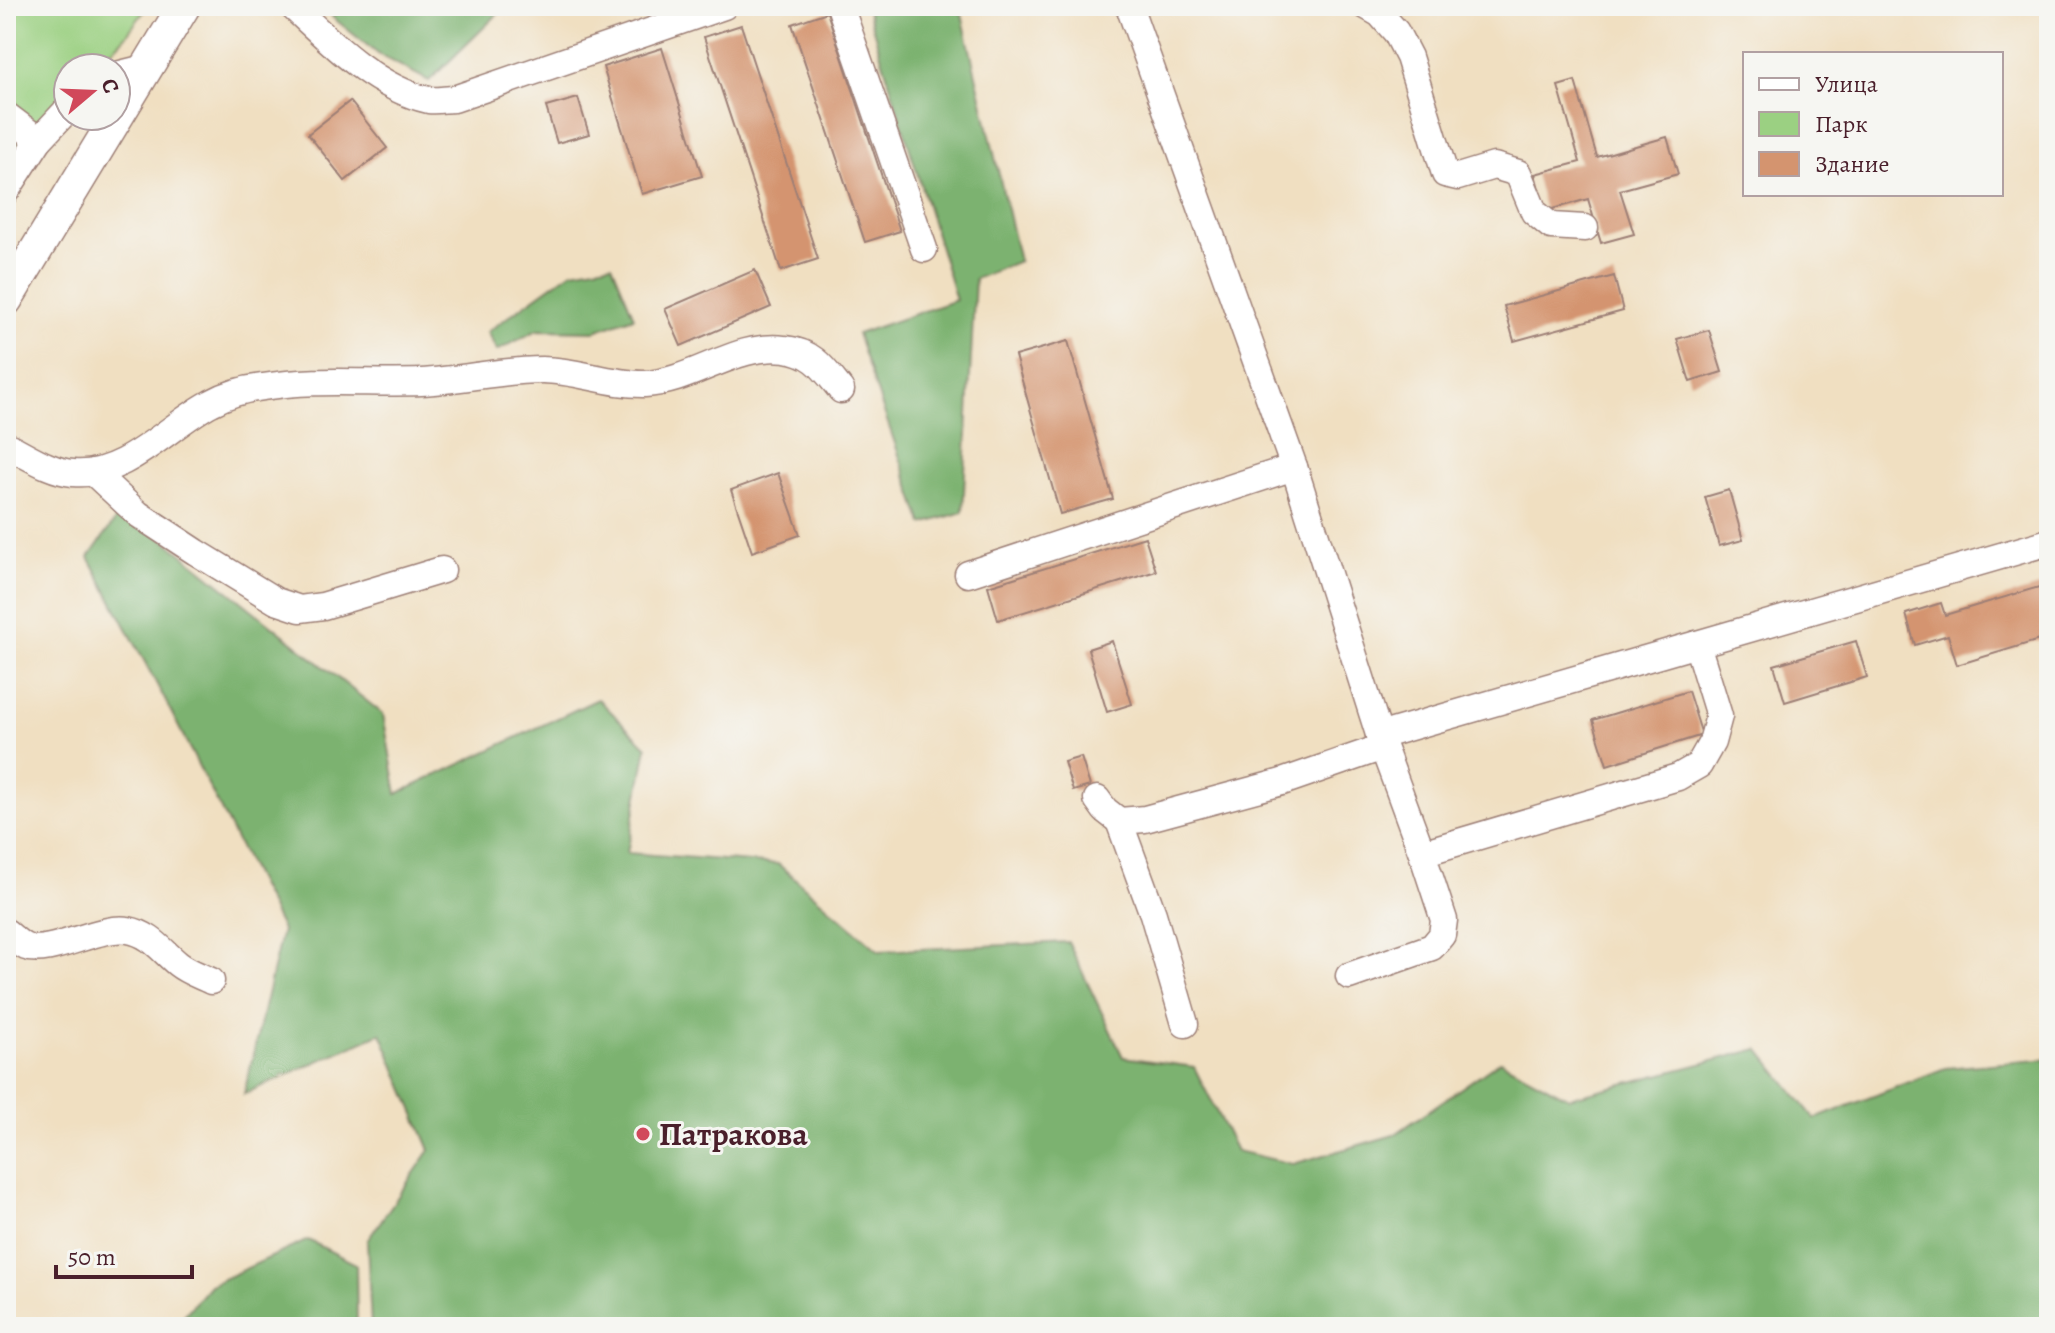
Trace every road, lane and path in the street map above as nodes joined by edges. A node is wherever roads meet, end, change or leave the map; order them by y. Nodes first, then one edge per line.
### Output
1 (184, 6) edge
2 (292, 6) edge
3 (724, 6) edge
4 (840, 6) edge
5 (1129, 6) edge
6 (1366, 6) edge
7 (148, 67) junction
8 (132, 71) edge
9 (6, 115) edge
10 (52, 126) edge
11 (39, 140) junction
12 (6, 191) edge
13 (1585, 228) dead end
14 (924, 249) dead end
15 (6, 300) edge
16 (841, 390) dead end
17 (6, 445) edge
18 (1294, 467) junction
19 (93, 472) junction
20 (2049, 542) edge
21 (442, 570) dead end
22 (968, 574) dead end
23 (1697, 644) junction
24 (1381, 742) junction
25 (1097, 799) dead end
26 (1119, 821) junction
27 (1422, 853) junction
28 (6, 932) edge
29 (1349, 976) dead end
30 (211, 981) dead end
31 (1185, 1024) dead end

1 - 7 main road
2 - 3 lane
4 - 14 lane
5 - 18 lane
6 - 13 lane
7 - 8 lane
7 - 15 main road
9 - 11 lane
10 - 11 lane
11 - 12 lane
16 - 19 lane
17 - 19 lane
18 - 22 lane
18 - 24 lane
19 - 21 lane
20 - 23 lane
23 - 24 lane
23 - 27 lane
24 - 26 lane
24 - 27 lane
25 - 26 lane
26 - 31 lane
27 - 29 lane
28 - 30 lane

